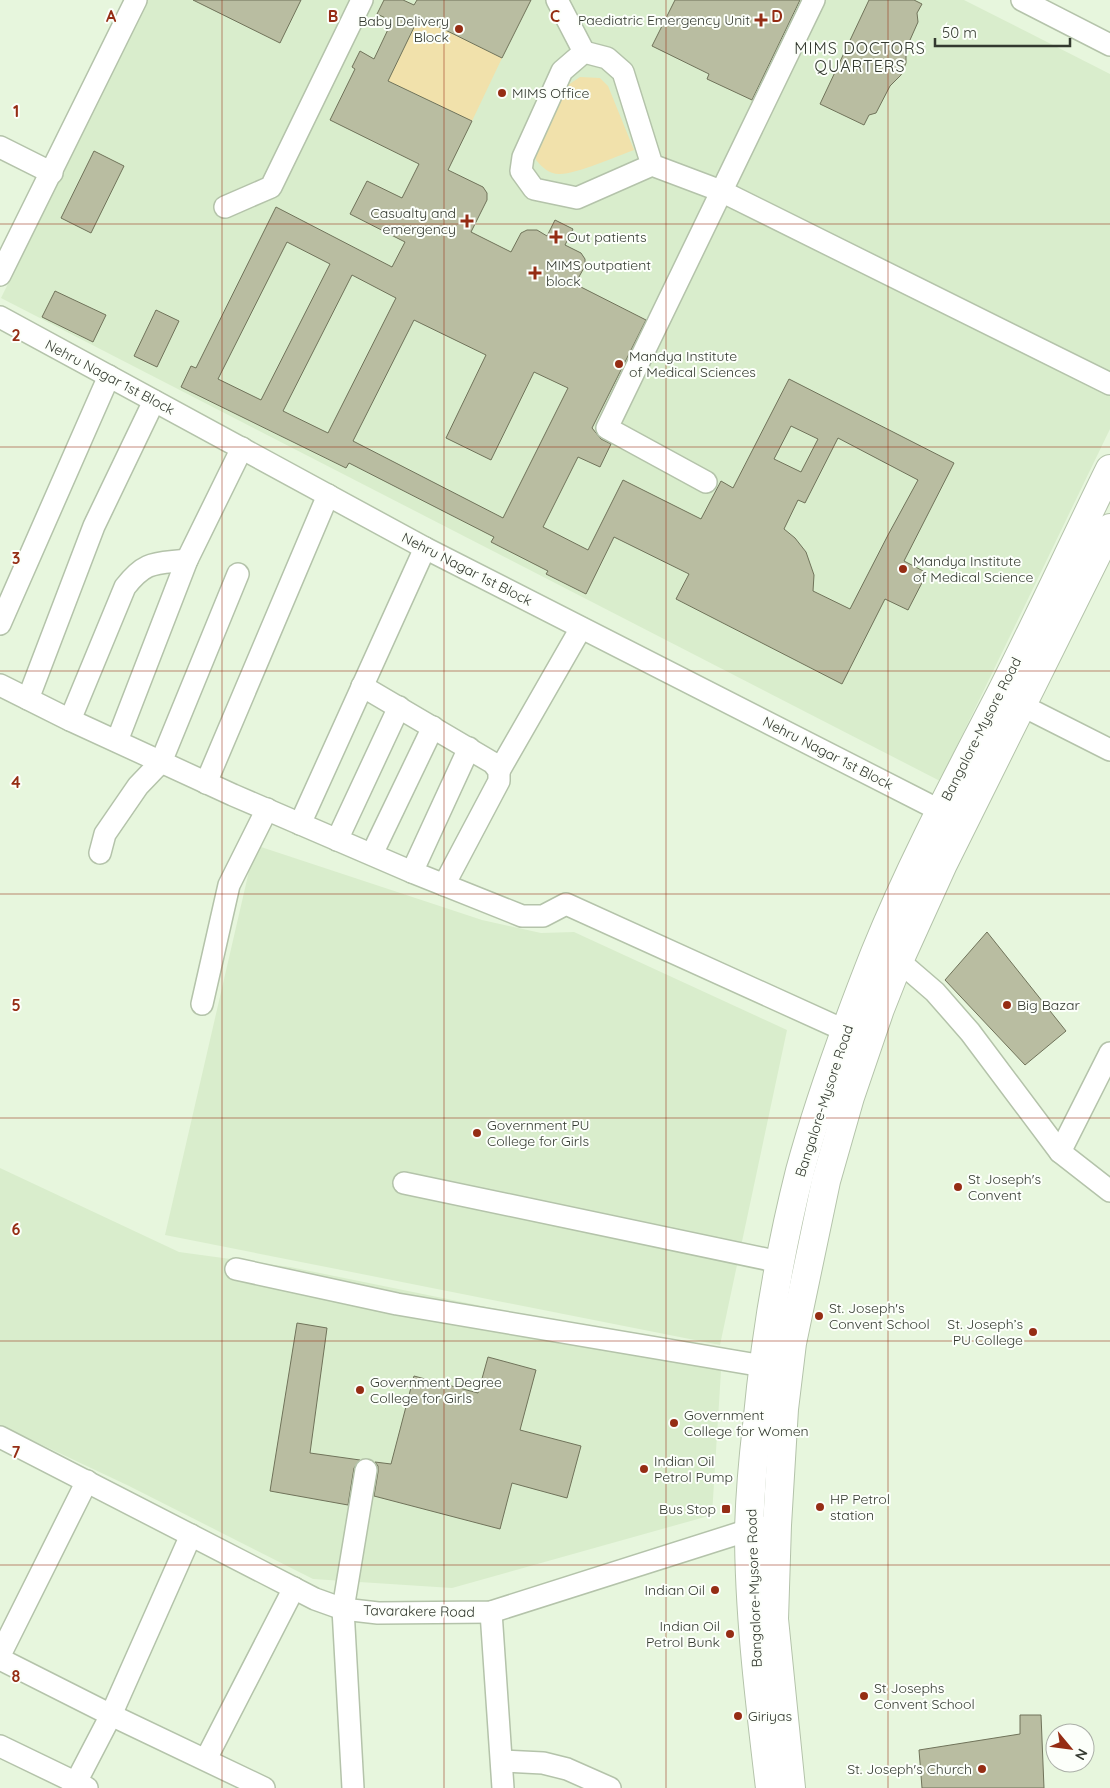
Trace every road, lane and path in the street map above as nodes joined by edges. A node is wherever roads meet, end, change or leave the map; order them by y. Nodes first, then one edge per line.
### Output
1 (136, 0) edge
2 (362, 0) edge
3 (557, 0) edge
4 (814, 0) edge
5 (1022, 0) edge
6 (1110, 44) edge
7 (584, 52) junction
8 (0, 147) edge
9 (652, 165) junction
10 (52, 173) junction
11 (721, 191) junction
12 (225, 207) dead end
13 (0, 275) edge
14 (0, 317) edge
15 (109, 376) junction
16 (1110, 384) edge
17 (154, 401) junction
18 (242, 448) junction
19 (1110, 469) edge
20 (706, 482) dead end
21 (328, 495) junction
22 (1110, 528) edge
23 (425, 548) junction
24 (187, 560) junction
25 (238, 574) dead end
26 (0, 624) edge
27 (582, 628) junction
28 (0, 685) edge
29 (362, 686) junction
30 (28, 699) junction
31 (1012, 699) junction
32 (398, 707) junction
33 (70, 720) junction
34 (433, 727) junction
35 (117, 741) junction
36 (469, 748) junction
37 (1110, 750) edge
38 (161, 762) junction
39 (499, 771) junction
40 (206, 783) junction
41 (266, 809) junction
42 (939, 810) junction
43 (300, 824) junction
44 (337, 840) junction
45 (100, 853) dead end
46 (372, 854) junction
47 (412, 872) junction
48 (444, 885) junction
49 (899, 961) junction
50 (202, 1004) dead end
51 (846, 1031) junction
52 (1110, 1053) edge
53 (1060, 1152) junction
54 (404, 1183) dead end
55 (1110, 1191) edge
56 (780, 1262) junction
57 (236, 1269) dead end
58 (763, 1366) junction
59 (0, 1436) edge
60 (366, 1470) dead end
61 (87, 1481) junction
62 (777, 1524) junction
63 (750, 1530) junction
64 (191, 1535) junction
65 (294, 1588) junction
66 (343, 1609) junction
67 (491, 1612) junction
68 (0, 1657) edge
69 (111, 1715) junction
70 (0, 1746) edge
71 (206, 1759) junction
72 (502, 1761) junction
73 (79, 1786) edge
74 (264, 1788) edge
75 (353, 1788) edge
76 (503, 1788) edge
77 (610, 1788) edge
78 (770, 1788) edge
79 (791, 1788) edge

1 - 10 street
2 - 12 street
3 - 7 street
4 - 11 street
5 - 6 street
7 - 9 street
7 - 9 street
8 - 10 street
9 - 11 street
10 - 13 street
11 - 16 street
11 - 20 street
14 - 15 street, Nehru Nagar 1st Block
15 - 17 street, Nehru Nagar 1st Block
15 - 26 street
17 - 18 street, Nehru Nagar 1st Block
17 - 30 street
18 - 21 street, Nehru Nagar 1st Block
18 - 24 street
19 - 31 main road, Bangalore-Mysore Road
21 - 23 street, Nehru Nagar 1st Block
21 - 40 street
22 - 31 main road, Bangalore-Mysore Road
23 - 27 street, Nehru Nagar 1st Block
23 - 29 street
24 - 33 street
24 - 35 street
25 - 38 street
27 - 39 street
27 - 42 street, Nehru Nagar 1st Block
28 - 30 street
29 - 32 street
29 - 43 street
30 - 33 street
31 - 37 street
31 - 42 main road, Bangalore-Mysore Road
31 - 49 main road, Bangalore-Mysore Road
32 - 34 street
32 - 44 street
33 - 35 street
34 - 36 street
34 - 46 street
35 - 38 street
36 - 39 street
36 - 47 street
38 - 40 street
38 - 45 street
39 - 48 street
40 - 41 street
41 - 43 street
41 - 50 street
42 - 51 main road, Bangalore-Mysore Road
43 - 44 street
44 - 46 street
46 - 47 street
47 - 48 street
48 - 51 street
49 - 53 street
49 - 62 main road, Bangalore-Mysore Road
51 - 56 main road, Bangalore-Mysore Road
52 - 53 street
53 - 55 street
54 - 56 street
56 - 58 main road, Bangalore-Mysore Road
57 - 58 street
58 - 63 main road, Bangalore-Mysore Road
59 - 61 street, Tavarakere Road
60 - 66 street
61 - 64 street, Tavarakere Road
61 - 68 street
62 - 63 street, Tavarakere Road
62 - 79 main road, Bangalore-Mysore Road
63 - 67 street, Tavarakere Road
63 - 78 main road, Bangalore-Mysore Road
64 - 65 street, Tavarakere Road
64 - 69 street
65 - 66 street, Tavarakere Road
65 - 71 street
66 - 67 street, Tavarakere Road
66 - 75 street
67 - 72 street
68 - 69 street
69 - 71 street
69 - 73 street
70 - 73 street
71 - 74 street
72 - 76 street
72 - 77 street

